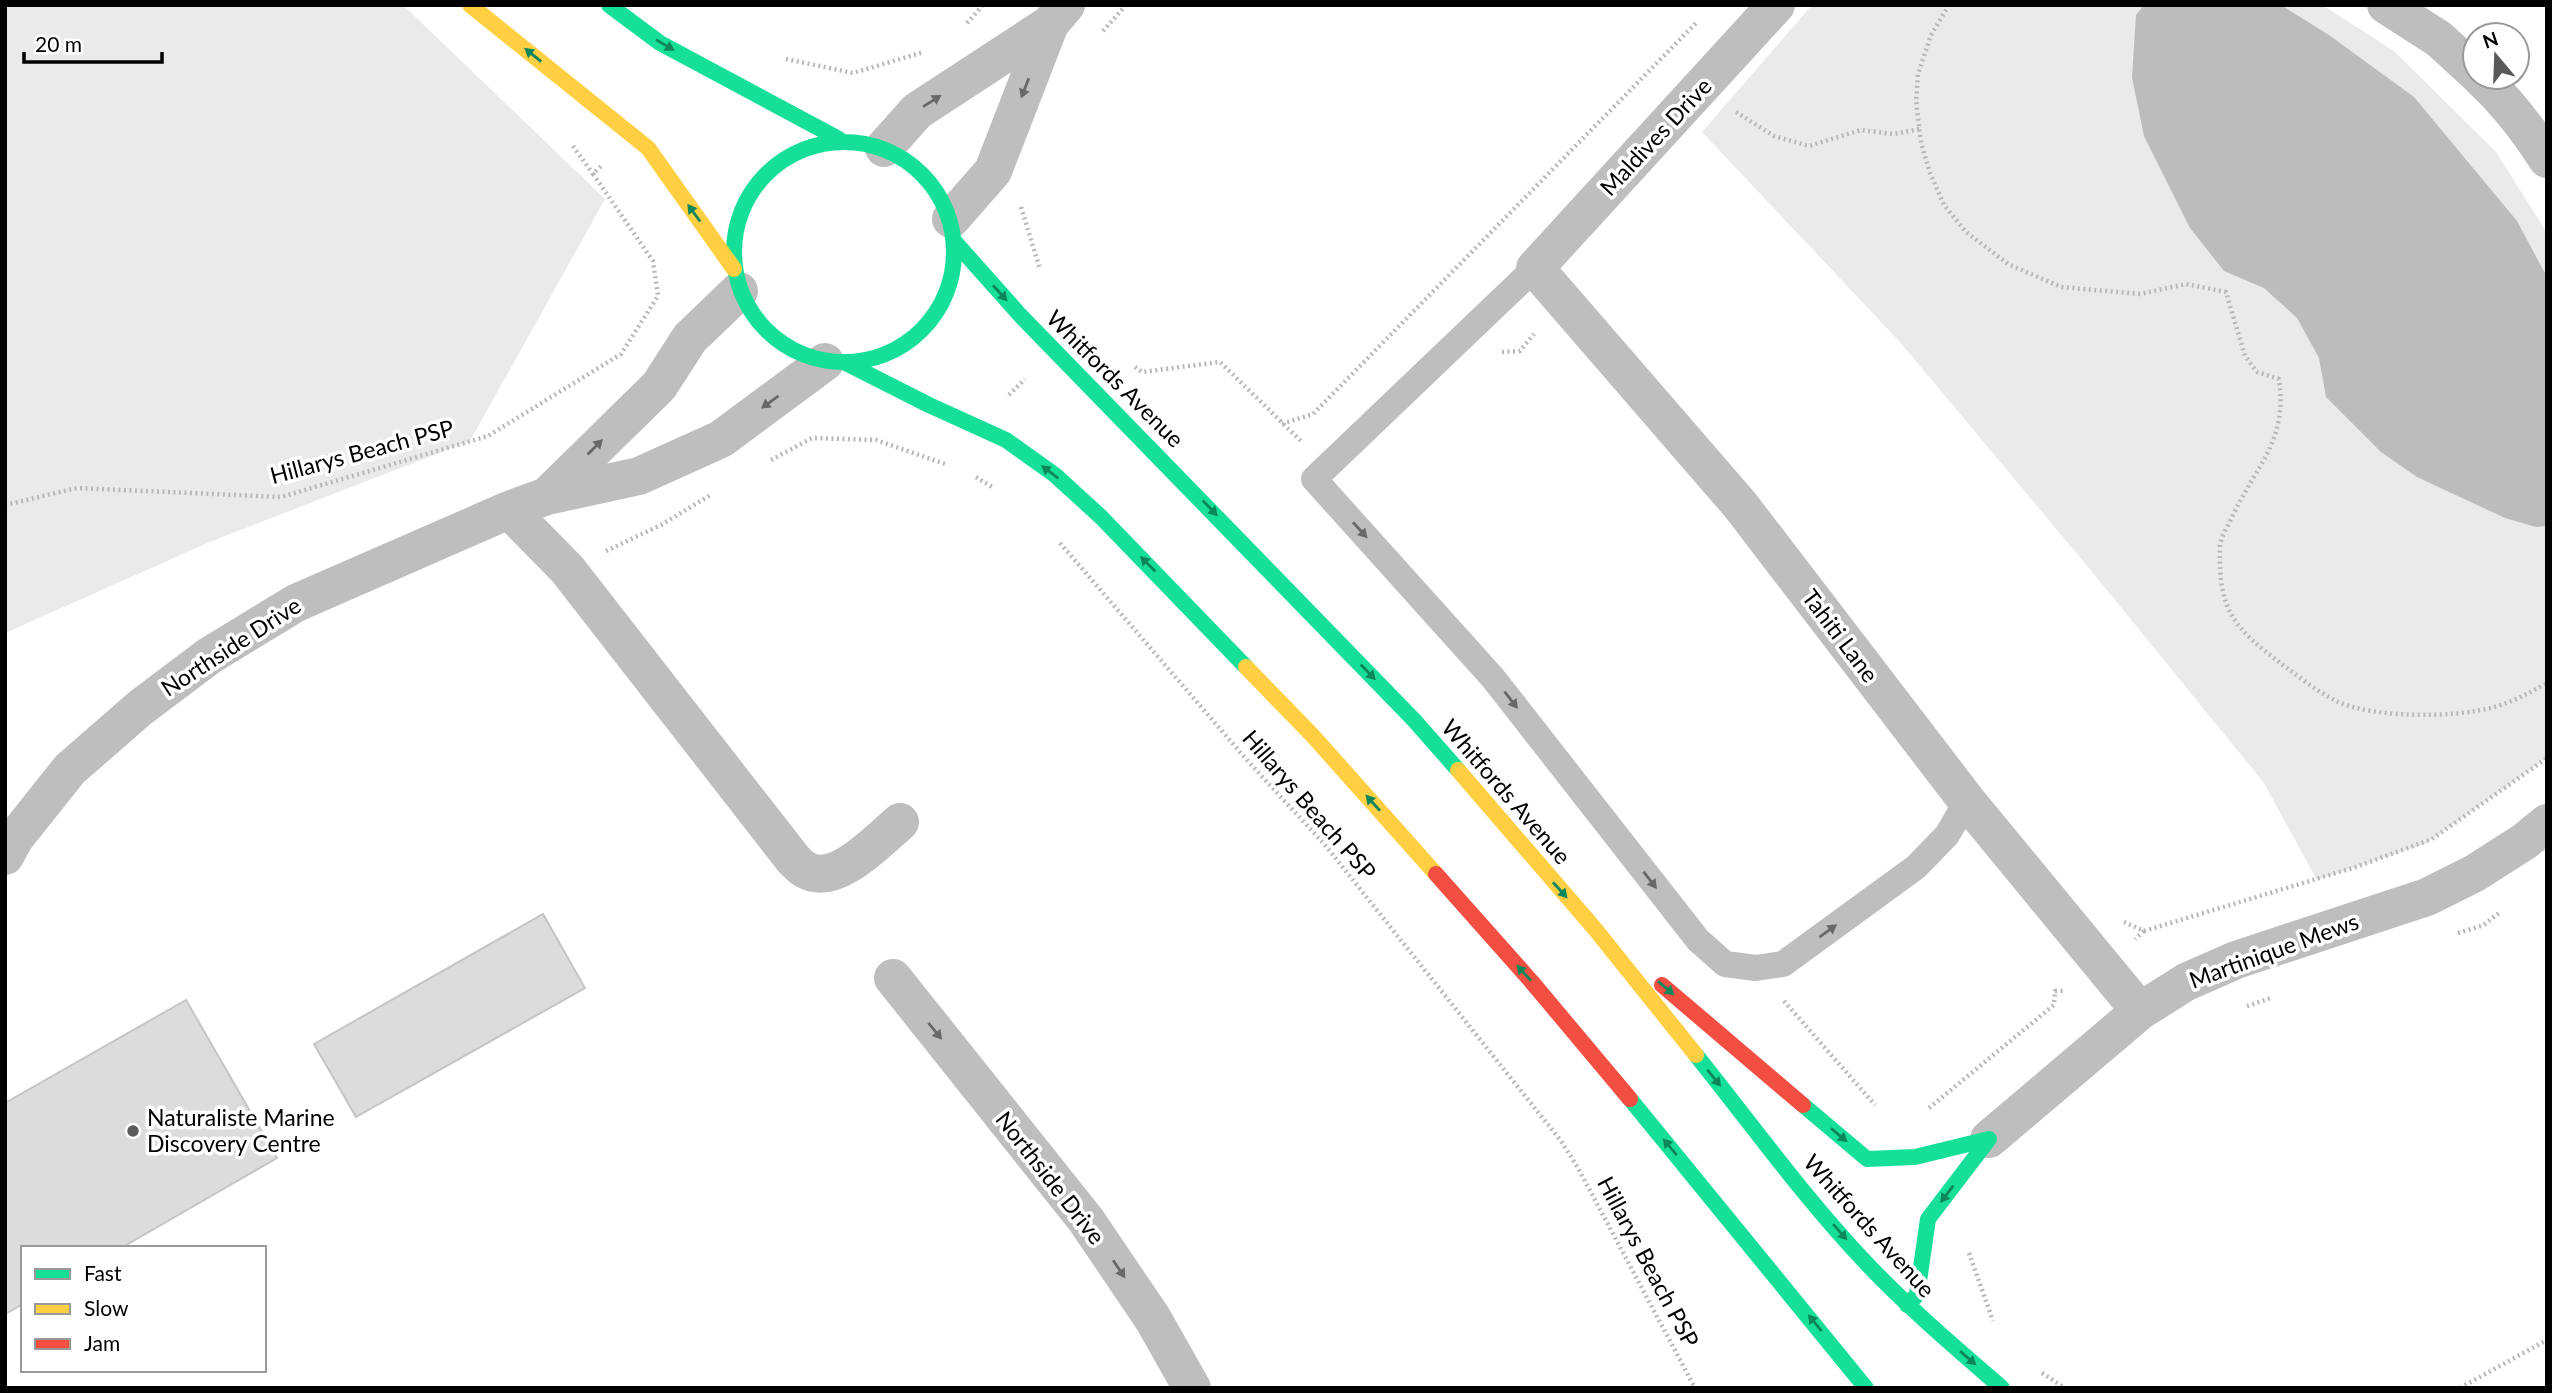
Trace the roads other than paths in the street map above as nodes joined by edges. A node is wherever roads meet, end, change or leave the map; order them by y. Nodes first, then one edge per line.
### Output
1 (470, 5) edge
2 (609, 5) edge
3 (1776, 5) edge
4 (2386, 5) edge
5 (1058, 15) edge
6 (2461, 59) edge
7 (2496, 91) edge
8 (839, 139) junction
9 (884, 148) junction
10 (2547, 159) edge
11 (953, 231) junction
12 (1535, 268) junction
13 (737, 280) junction
14 (836, 362) junction
15 (547, 496) junction
16 (509, 510) junction
17 (1966, 801) junction
18 (900, 822) dead end
19 (2547, 823) edge
20 (5, 856) edge
21 (1595, 929) junction
22 (893, 978) dead end
23 (2140, 1011) junction
24 (1989, 1139) junction
25 (1907, 1305) junction
26 (1192, 1388) edge
27 (1866, 1388) edge
28 (2002, 1388) edge

13 -> 1 main road
2 -> 8 main road
3 - 12 street, Maldives Drive
4 - 6 street
9 -> 5 street
5 -> 11 street
7 - 10 street
8 - 9 main road
8 - 13 main road
9 - 11 main road
11 - 14 main road
11 -> 21 main road, Whitfords Avenue
12 - 17 street, Tahiti Lane
12 -> 17 lane
13 - 14 main road
15 -> 13 street, Northside Drive
14 -> 15 street, Northside Drive
27 -> 14 main road
15 - 16 street, Northside Drive
16 - 18 street
16 - 20 street, Northside Drive
17 - 23 street, Tahiti Lane
19 - 23 street, Martinique Mews
21 -> 24 main road
21 -> 25 main road, Whitfords Avenue
22 -> 26 street, Northside Drive
23 - 24 street, Martinique Mews
24 -> 25 main road
25 -> 28 main road, Whitfords Avenue

